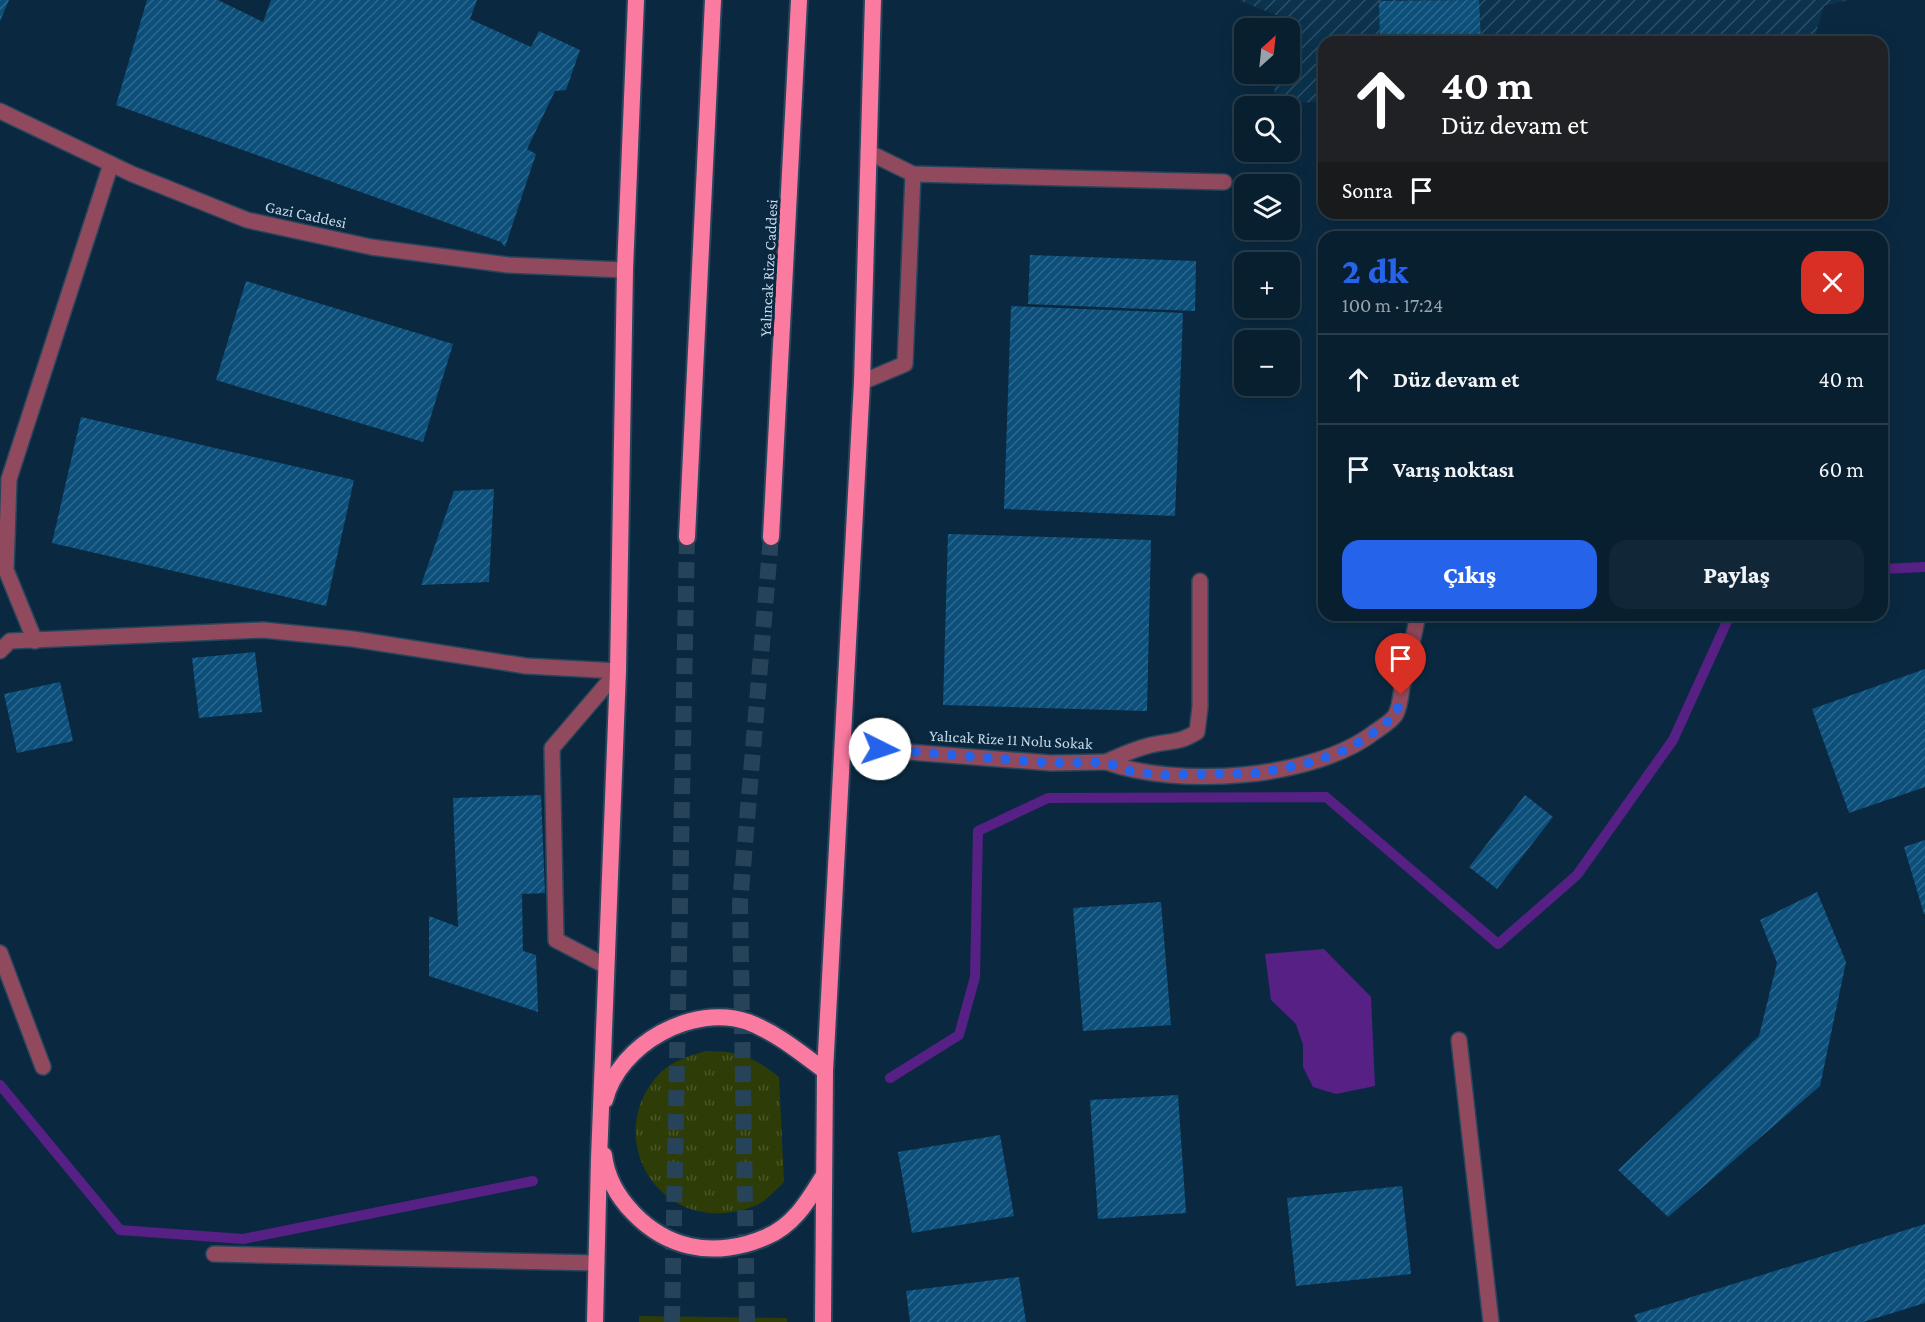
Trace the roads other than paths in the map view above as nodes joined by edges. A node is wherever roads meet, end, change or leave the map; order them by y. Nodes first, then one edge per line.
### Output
1 (636, 0) edge
2 (713, 0) edge
3 (799, 0) edge
4 (873, 0) edge
5 (0, 111) edge
6 (868, 152) junction
7 (111, 164) junction
8 (913, 174) junction
9 (1224, 182) dead end
10 (626, 270) junction
11 (862, 382) junction
12 (687, 537) tunnel mouth
13 (771, 537) tunnel mouth
14 (1200, 581) dead end
15 (1417, 621) edge
16 (35, 641) junction
17 (0, 651) edge
18 (618, 671) junction
19 (843, 747) junction
20 (1106, 762) junction
21 (0, 953) edge
22 (606, 966) junction
23 (1459, 1040) dead end
24 (43, 1067) dead end
25 (825, 1071) junction
26 (601, 1124) junction
27 (825, 1174) junction
28 (214, 1254) dead end
29 (597, 1263) junction
30 (595, 1322) edge
31 (823, 1322) edge
32 (1491, 1322) edge

1 - 10 highway
2 - 12 highway
3 - 13 highway, Yalıncak Rize Caddesi
4 - 6 highway
5 - 7 street, Gazi Caddesi
6 - 8 street
6 - 11 highway
7 - 10 street, Gazi Caddesi
7 - 16 street
8 - 9 street
8 - 11 street
10 - 18 highway
11 - 19 highway
14 - 20 street
15 - 20 street
16 - 17 street
16 - 18 street
18 - 22 highway
18 - 22 street
19 - 20 street, Yalıcak Rize 11 Nolu Sokak
19 - 25 highway
21 - 24 street
22 - 26 highway
23 - 32 street
25 - 26 highway
25 - 27 highway
26 - 27 highway
26 - 29 highway
27 - 31 highway
28 - 29 street
29 - 30 highway

